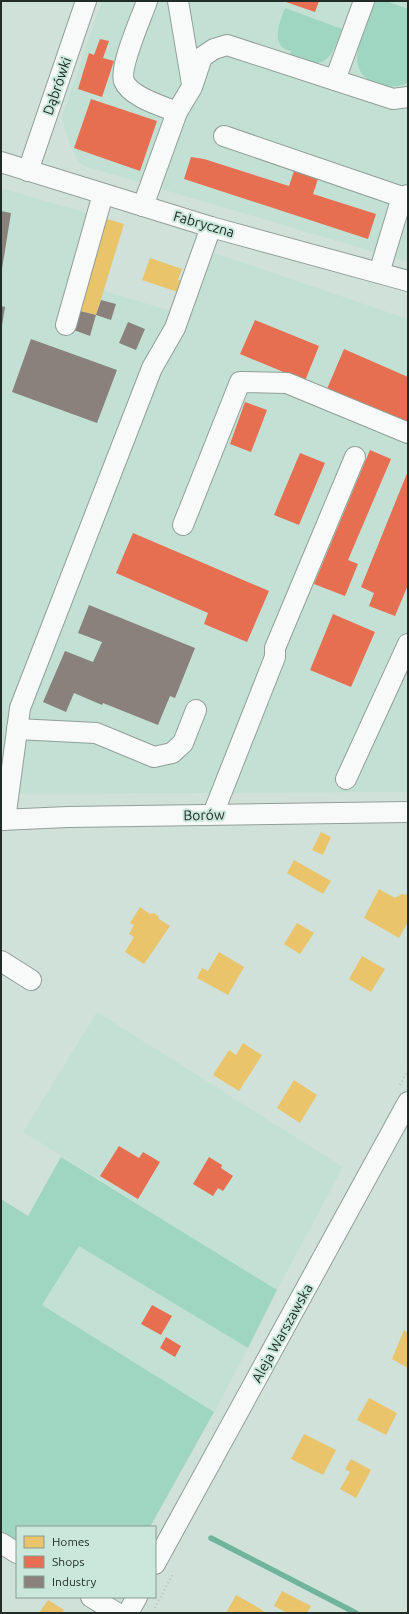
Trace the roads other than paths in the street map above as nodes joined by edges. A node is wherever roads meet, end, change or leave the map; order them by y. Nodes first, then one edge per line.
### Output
1 (86, 1) edge
2 (147, 1) edge
3 (178, 1) edge
4 (364, 1) edge
5 (335, 80) junction
6 (192, 87) junction
7 (408, 97) edge
8 (177, 112) junction
9 (224, 136) dead end
10 (1, 162) edge
11 (28, 171) junction
12 (104, 194) junction
13 (405, 196) edge
14 (143, 206) junction
15 (211, 227) junction
16 (379, 273) junction
17 (408, 281) edge
18 (66, 325) dead end
19 (408, 433) edge
20 (355, 456) dead end
21 (183, 525) dead end
22 (408, 644) edge
23 (196, 710) dead end
24 (17, 729) junction
25 (6, 772) edge
26 (346, 778) dead end
27 (408, 812) edge
28 (213, 814) junction
29 (3, 820) edge
30 (1, 961) edge
31 (31, 980) dead end
32 (408, 1102) edge
33 (1, 1543) edge
34 (16, 1552) edge
35 (156, 1562) edge
36 (93, 1598) edge
37 (136, 1598) edge
38 (117, 1613) edge
39 (128, 1613) edge

1 - 11 street, Dąbrówki
2 - 8 street
3 - 6 street
4 - 5 street
5 - 6 street
5 - 7 street
6 - 8 street
8 - 14 street
9 - 13 street
10 - 11 street, Fabryczna
11 - 12 street, Fabryczna
12 - 14 street, Fabryczna
12 - 18 street
13 - 16 street
14 - 15 street, Fabryczna
15 - 16 street, Fabryczna
15 - 24 street
16 - 17 street, Fabryczna
19 - 21 street
20 - 28 street
22 - 26 street
23 - 24 street
24 - 25 street
25 - 29 street
27 - 28 street, Borów
28 - 29 street, Borów
30 - 31 street
32 - 35 street, Aleja Warszawska
33 - 34 street
36 - 38 street
37 - 39 street

